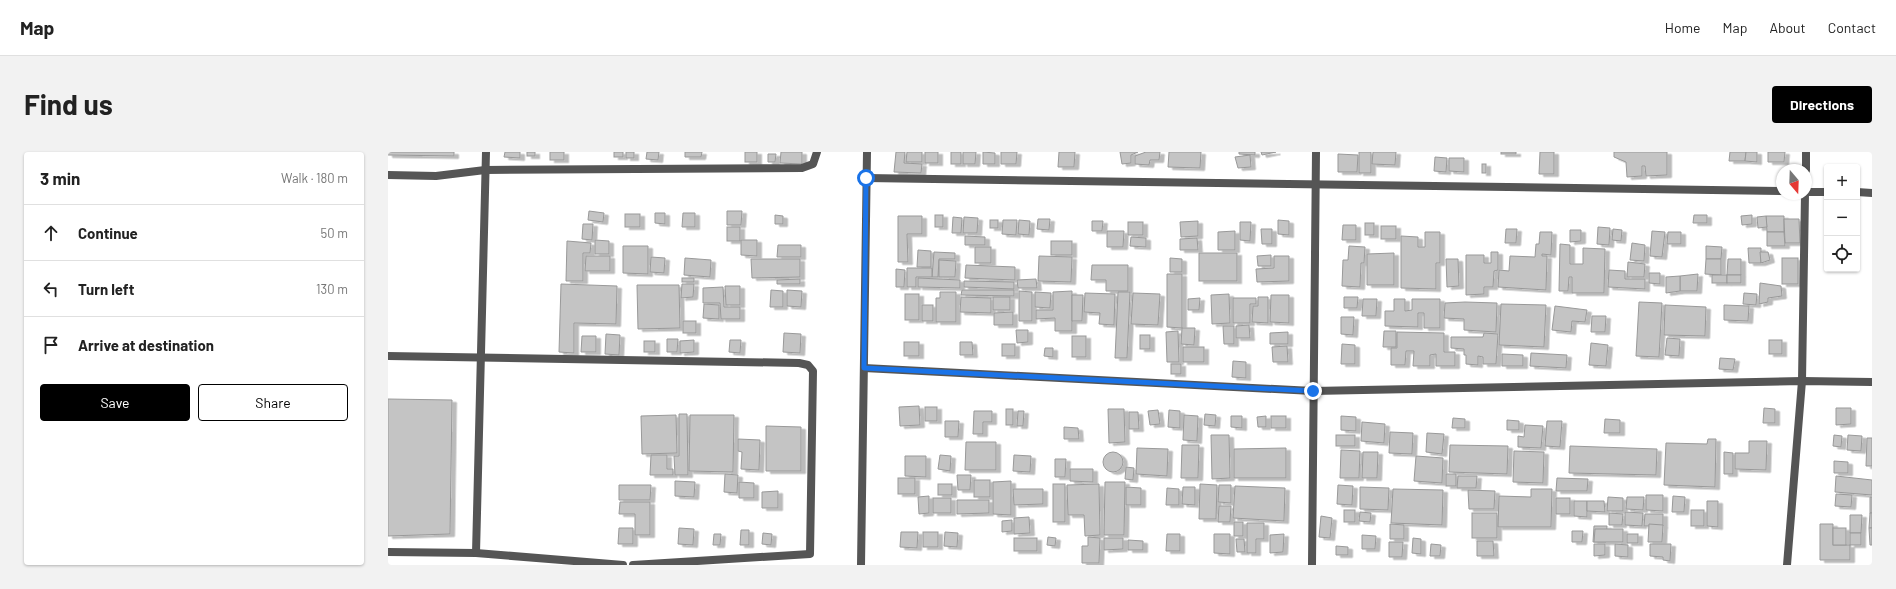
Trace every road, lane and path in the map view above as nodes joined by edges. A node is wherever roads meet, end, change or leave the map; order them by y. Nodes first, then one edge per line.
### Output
1 (486, 152) edge
2 (817, 152) edge
3 (866, 152) edge
4 (1316, 152) edge
5 (1806, 152) edge
6 (1806, 164) edge
7 (485, 170) junction
8 (388, 176) edge
9 (866, 178) junction
10 (1316, 184) junction
11 (1776, 191) edge
12 (1824, 192) edge
13 (1860, 192) edge
14 (1812, 193) edge
15 (1872, 193) edge
16 (1806, 200) edge
17 (388, 356) edge
18 (480, 357) junction
19 (864, 368) junction
20 (1802, 381) junction
21 (1872, 382) edge
22 (1313, 391) junction
23 (388, 552) edge
24 (476, 553) junction
25 (623, 565) edge
26 (633, 565) edge
27 (861, 565) edge
28 (1312, 565) edge
29 (1787, 565) edge

1 - 7 street
2 - 7 street
3 - 9 street
4 - 10 street
5 - 6 street
7 - 8 street
7 - 18 street
9 - 10 street
9 - 19 street
10 - 11 street
10 - 22 street
12 - 14 street
13 - 15 street
16 - 20 street
17 - 18 street
18 - 24 street
18 - 26 street
19 - 22 street
19 - 27 street
20 - 21 street
20 - 22 street
20 - 29 street
22 - 28 street
23 - 24 street
24 - 25 street

